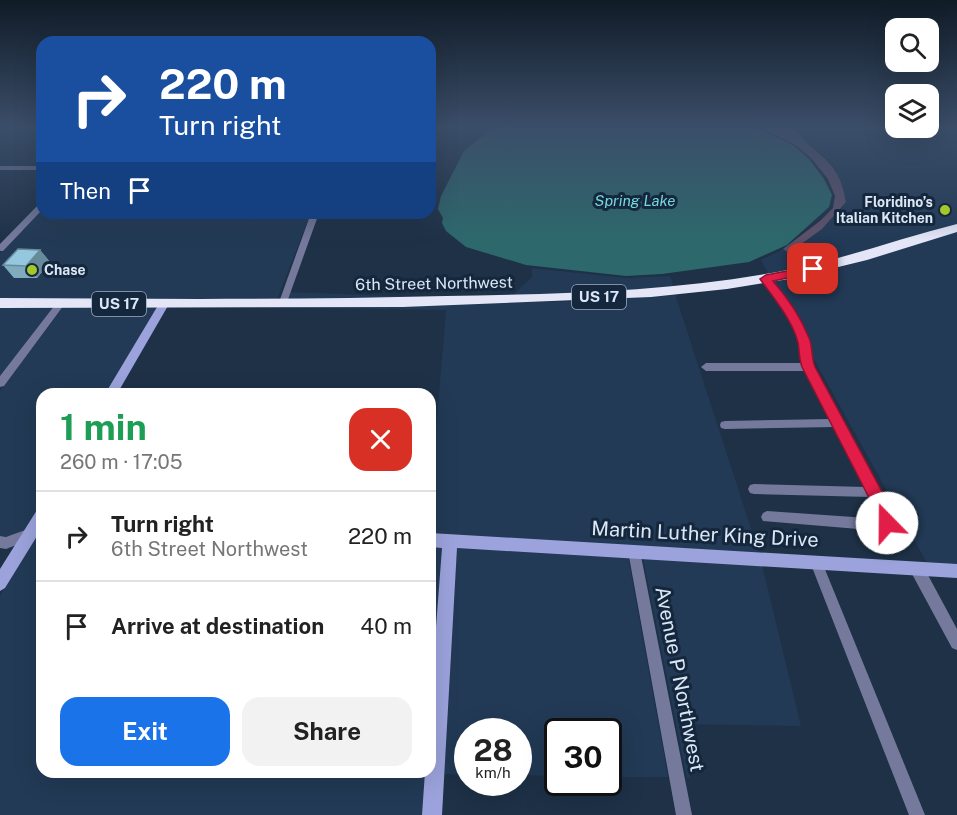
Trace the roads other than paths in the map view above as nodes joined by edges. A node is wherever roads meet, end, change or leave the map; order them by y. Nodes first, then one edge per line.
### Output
1 (0, 168) edge
2 (36, 168) edge
3 (36, 212) edge
4 (313, 219) edge
5 (957, 228) edge
6 (0, 249) edge
7 (766, 279) junction
8 (0, 303) edge
9 (61, 303) junction
10 (164, 304) junction
11 (282, 305) junction
12 (706, 367) dead end
13 (809, 367) junction
14 (0, 383) edge
15 (115, 388) edge
16 (837, 423) junction
17 (725, 425) dead end
18 (754, 489) dead end
19 (875, 492) junction
20 (767, 517) dead end
21 (35, 534) edge
22 (436, 540) edge
23 (450, 541) junction
24 (0, 542) edge
25 (634, 551) junction
26 (816, 562) junction
27 (917, 569) junction
28 (957, 571) edge
29 (0, 583) edge
30 (957, 643) edge
31 (436, 754) edge
32 (434, 778) edge
33 (432, 815) edge
34 (684, 815) edge
35 (917, 815) edge

1 - 2 street
3 - 6 street
4 - 11 street
5 - 7 highway, 6th Street Northwest / US 17
7 - 11 highway, 6th Street Northwest / US 17
7 - 13 street
8 - 9 highway, 6th Street Northwest / US 17
9 - 10 highway, 6th Street Northwest / US 17
9 - 14 street
10 - 11 highway, 6th Street Northwest / US 17
10 - 15 street
12 - 13 street
13 - 16 street
16 - 17 street
16 - 19 street
18 - 19 street
19 - 20 street
21 - 24 street
21 - 29 street
22 - 23 street, Martin Luther King Drive
23 - 25 street, Martin Luther King Drive
23 - 31 street
25 - 26 street, Martin Luther King Drive
25 - 34 street, Avenue P Northwest
26 - 27 street, Martin Luther King Drive
26 - 35 street
27 - 28 street, Martin Luther King Drive
27 - 30 street
32 - 33 street

